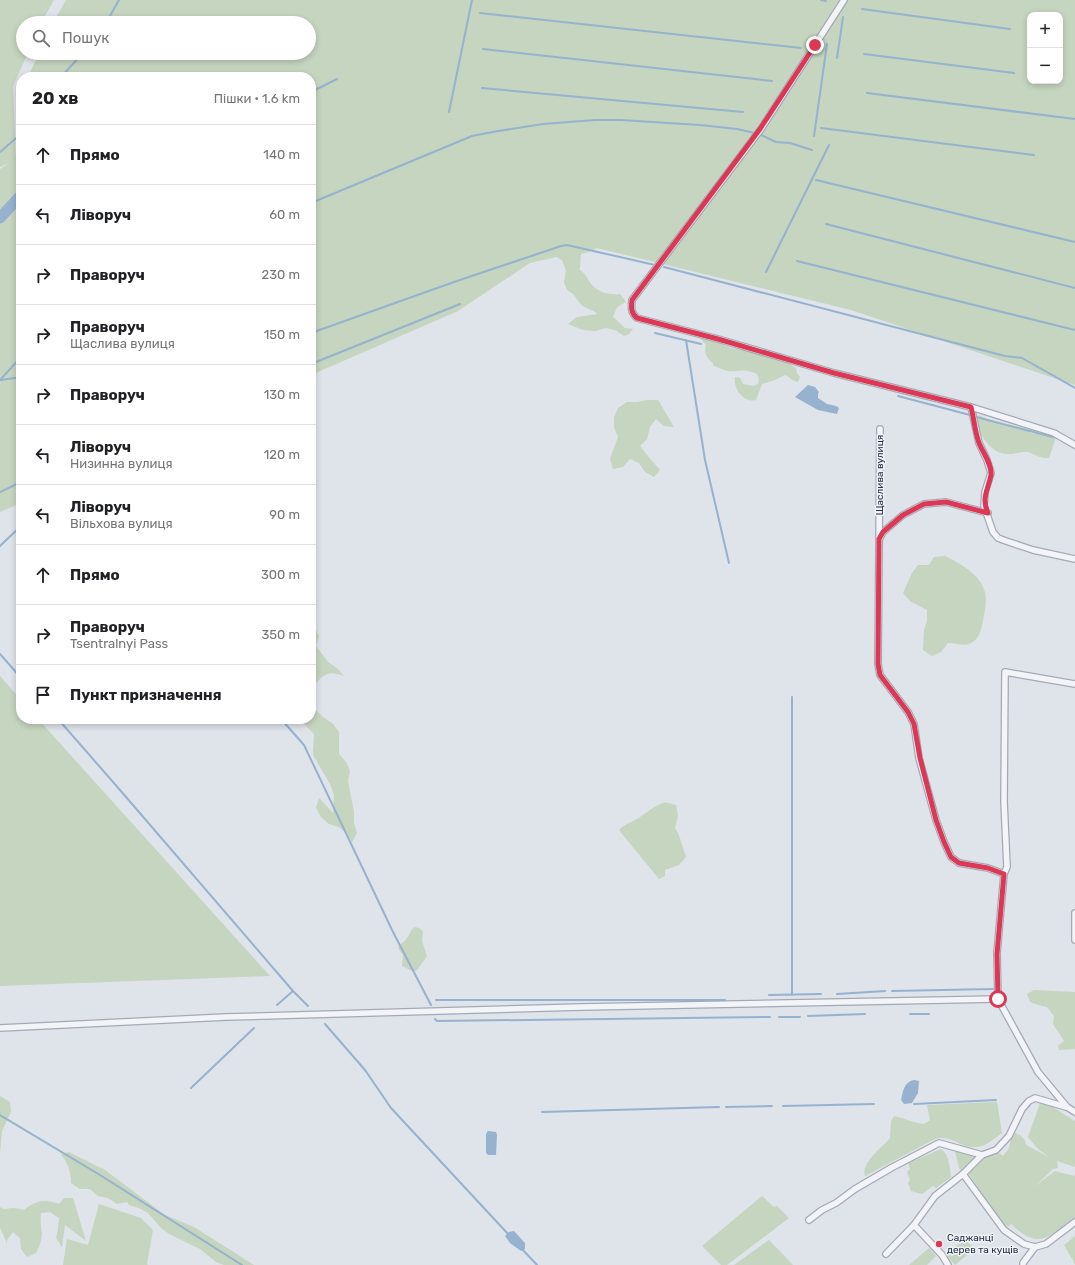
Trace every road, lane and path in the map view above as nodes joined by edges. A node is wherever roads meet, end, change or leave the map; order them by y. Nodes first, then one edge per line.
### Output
1 (844, 0) edge
2 (971, 407) junction
3 (880, 429) dead end
4 (1075, 445) edge
5 (988, 513) junction
6 (879, 539) junction
7 (1075, 559) edge
8 (1075, 684) edge
9 (1004, 874) junction
10 (1075, 913) edge
11 (1075, 940) edge
12 (998, 999) junction
13 (0, 1028) edge
14 (1066, 1107) junction
15 (1075, 1112) edge
16 (982, 1155) junction
17 (963, 1174) junction
18 (809, 1220) dead end
19 (1075, 1222) edge
20 (914, 1225) junction
21 (1035, 1247) junction
22 (886, 1254) dead end
23 (948, 1265) edge
24 (1023, 1265) edge

1 - 2 street
2 - 4 street
2 - 5 street
3 - 6 street, Щаслива вулиця
5 - 6 street
5 - 7 street
6 - 9 street, Щаслива вулиця
8 - 9 street
9 - 12 street
10 - 11 street
12 - 13 street
12 - 14 street
14 - 15 street
14 - 16 street
16 - 17 street
16 - 18 street
17 - 20 street
17 - 21 street
19 - 21 street
20 - 22 street
20 - 23 street
21 - 24 street

